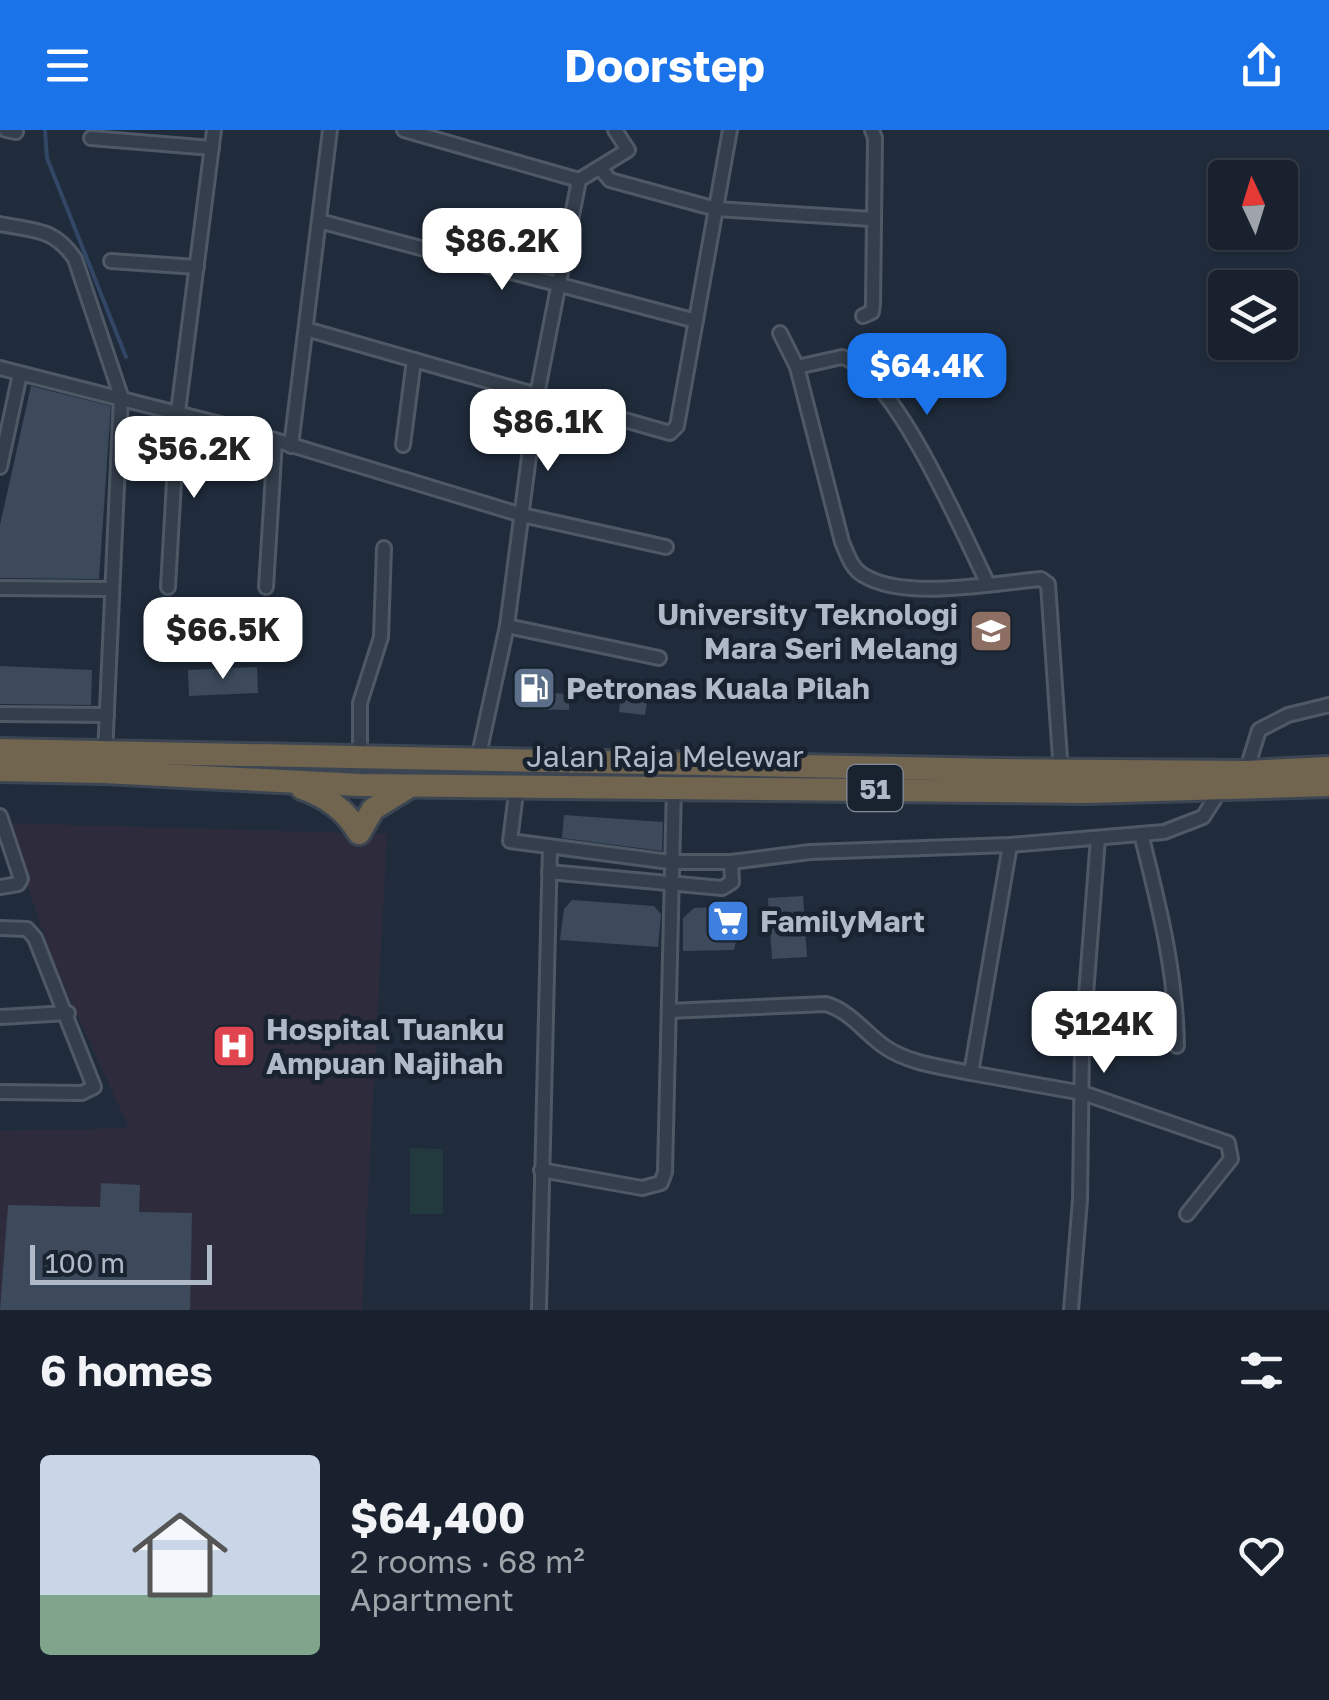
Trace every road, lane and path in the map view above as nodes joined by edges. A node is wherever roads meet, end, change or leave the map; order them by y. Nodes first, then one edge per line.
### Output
1 (214, 130) edge
2 (330, 130) edge
3 (404, 130) edge
4 (469, 130) edge
5 (615, 130) edge
6 (730, 130) edge
7 (872, 130) edge
8 (114, 135) edge
9 (90, 138) dead end
10 (464, 147) junction
11 (212, 148) junction
12 (600, 168) junction
13 (579, 180) junction
14 (716, 208) junction
15 (872, 219) junction
16 (318, 221) junction
17 (0, 224) edge
18 (110, 261) dead end
19 (197, 266) junction
20 (558, 286) junction
21 (863, 316) dead end
22 (696, 321) junction
23 (306, 329) junction
24 (780, 333) dead end
25 (414, 360) junction
26 (797, 367) junction
27 (0, 368) edge
28 (20, 374) junction
29 (537, 395) junction
30 (121, 396) junction
31 (178, 412) junction
32 (275, 441) junction
33 (403, 444) dead end
34 (291, 446) junction
35 (0, 467) edge
36 (522, 515) junction
37 (666, 547) dead end
38 (384, 548) dead end
39 (988, 584) junction
40 (266, 586) dead end
41 (168, 587) dead end
42 (0, 588) edge
43 (112, 589) junction
44 (508, 626) junction
45 (659, 658) dead end
46 (1329, 705) edge
47 (0, 714) edge
48 (107, 715) junction
49 (0, 750) edge
50 (360, 756) junction
51 (478, 759) junction
52 (105, 762) junction
53 (1329, 768) edge
54 (0, 770) edge
55 (1059, 770) junction
56 (1246, 772) junction
57 (275, 780) junction
58 (999, 781) junction
59 (1221, 781) junction
60 (420, 785) junction
61 (1329, 785) edge
62 (517, 786) junction
63 (674, 786) junction
64 (1027, 791) junction
65 (1086, 792) junction
66 (0, 816) edge
67 (1140, 834) junction
68 (1098, 838) junction
69 (1010, 845) junction
70 (550, 847) junction
71 (670, 862) junction
72 (731, 862) junction
73 (549, 872) junction
74 (670, 886) junction
75 (0, 887) edge
76 (0, 928) edge
77 (669, 1011) junction
78 (68, 1013) junction
79 (0, 1018) edge
80 (1178, 1046) dead end
81 (971, 1073) junction
82 (0, 1092) edge
83 (1083, 1093) junction
84 (541, 1170) junction
85 (1187, 1214) dead end
86 (539, 1310) edge
87 (1071, 1310) edge

1 - 11 street
2 - 16 street
3 - 10 street
4 - 10 street
5 - 12 street
6 - 14 street
7 - 15 street
8 - 9 street
8 - 11 street
10 - 13 street
11 - 19 street
12 - 13 street
12 - 14 street
13 - 20 street
14 - 15 street
14 - 22 street
15 - 21 street
16 - 20 street
16 - 23 street
17 - 30 street
18 - 19 street
19 - 31 street
20 - 22 street
20 - 29 street
22 - 29 street
23 - 25 street
23 - 34 street
24 - 26 street
25 - 29 street
25 - 33 street
26 - 39 street
26 - 39 street
27 - 28 street
28 - 30 street
28 - 35 street
29 - 36 street
30 - 31 street
30 - 43 street
31 - 32 street
31 - 41 street
32 - 34 street
32 - 40 street
34 - 36 street
36 - 37 street
36 - 44 street
38 - 50 street
39 - 55 street
42 - 43 street
43 - 48 street
44 - 45 street
44 - 51 street
46 - 56 street
47 - 48 street
48 - 52 street
49 - 52 highway, Jalan Raja Melewar / 51
50 - 51 highway, Jalan Raja Melewar / 51
50 - 52 highway, Jalan Raja Melewar / 51
51 - 58 highway, Jalan Raja Melewar / 51
52 - 54 highway, Jalan Raja Melewar / 51
52 - 57 highway, Jalan Raja Melewar / 51
53 - 56 highway, Jalan Raja Melewar / 51
55 - 58 highway, Jalan Raja Melewar / 51
55 - 59 highway, Jalan Raja Melewar / 51
55 - 64 street
55 - 65 street
56 - 59 highway, Jalan Raja Melewar / 51
57 - 60 highway, Jalan Raja Melewar / 51
57 - 60 highway
58 - 63 highway, Jalan Raja Melewar / 51
58 - 64 highway, Jalan Raja Melewar / 51
59 - 61 highway, Jalan Raja Melewar / 51
59 - 65 highway, Jalan Raja Melewar / 51
59 - 67 street
60 - 62 highway, Jalan Raja Melewar / 51
62 - 63 highway, Jalan Raja Melewar / 51
62 - 70 street
63 - 71 street
64 - 65 highway, Jalan Raja Melewar / 51
66 - 75 street
67 - 68 street
67 - 80 street
68 - 69 street
68 - 83 street
69 - 72 street
69 - 81 street
70 - 71 street
70 - 73 street
71 - 72 street
71 - 74 street
72 - 74 street
73 - 74 street
73 - 84 street
74 - 77 street
76 - 78 street
77 - 81 street
77 - 84 street
78 - 79 street
78 - 82 street
81 - 83 street
83 - 85 street
83 - 87 street
84 - 86 street

